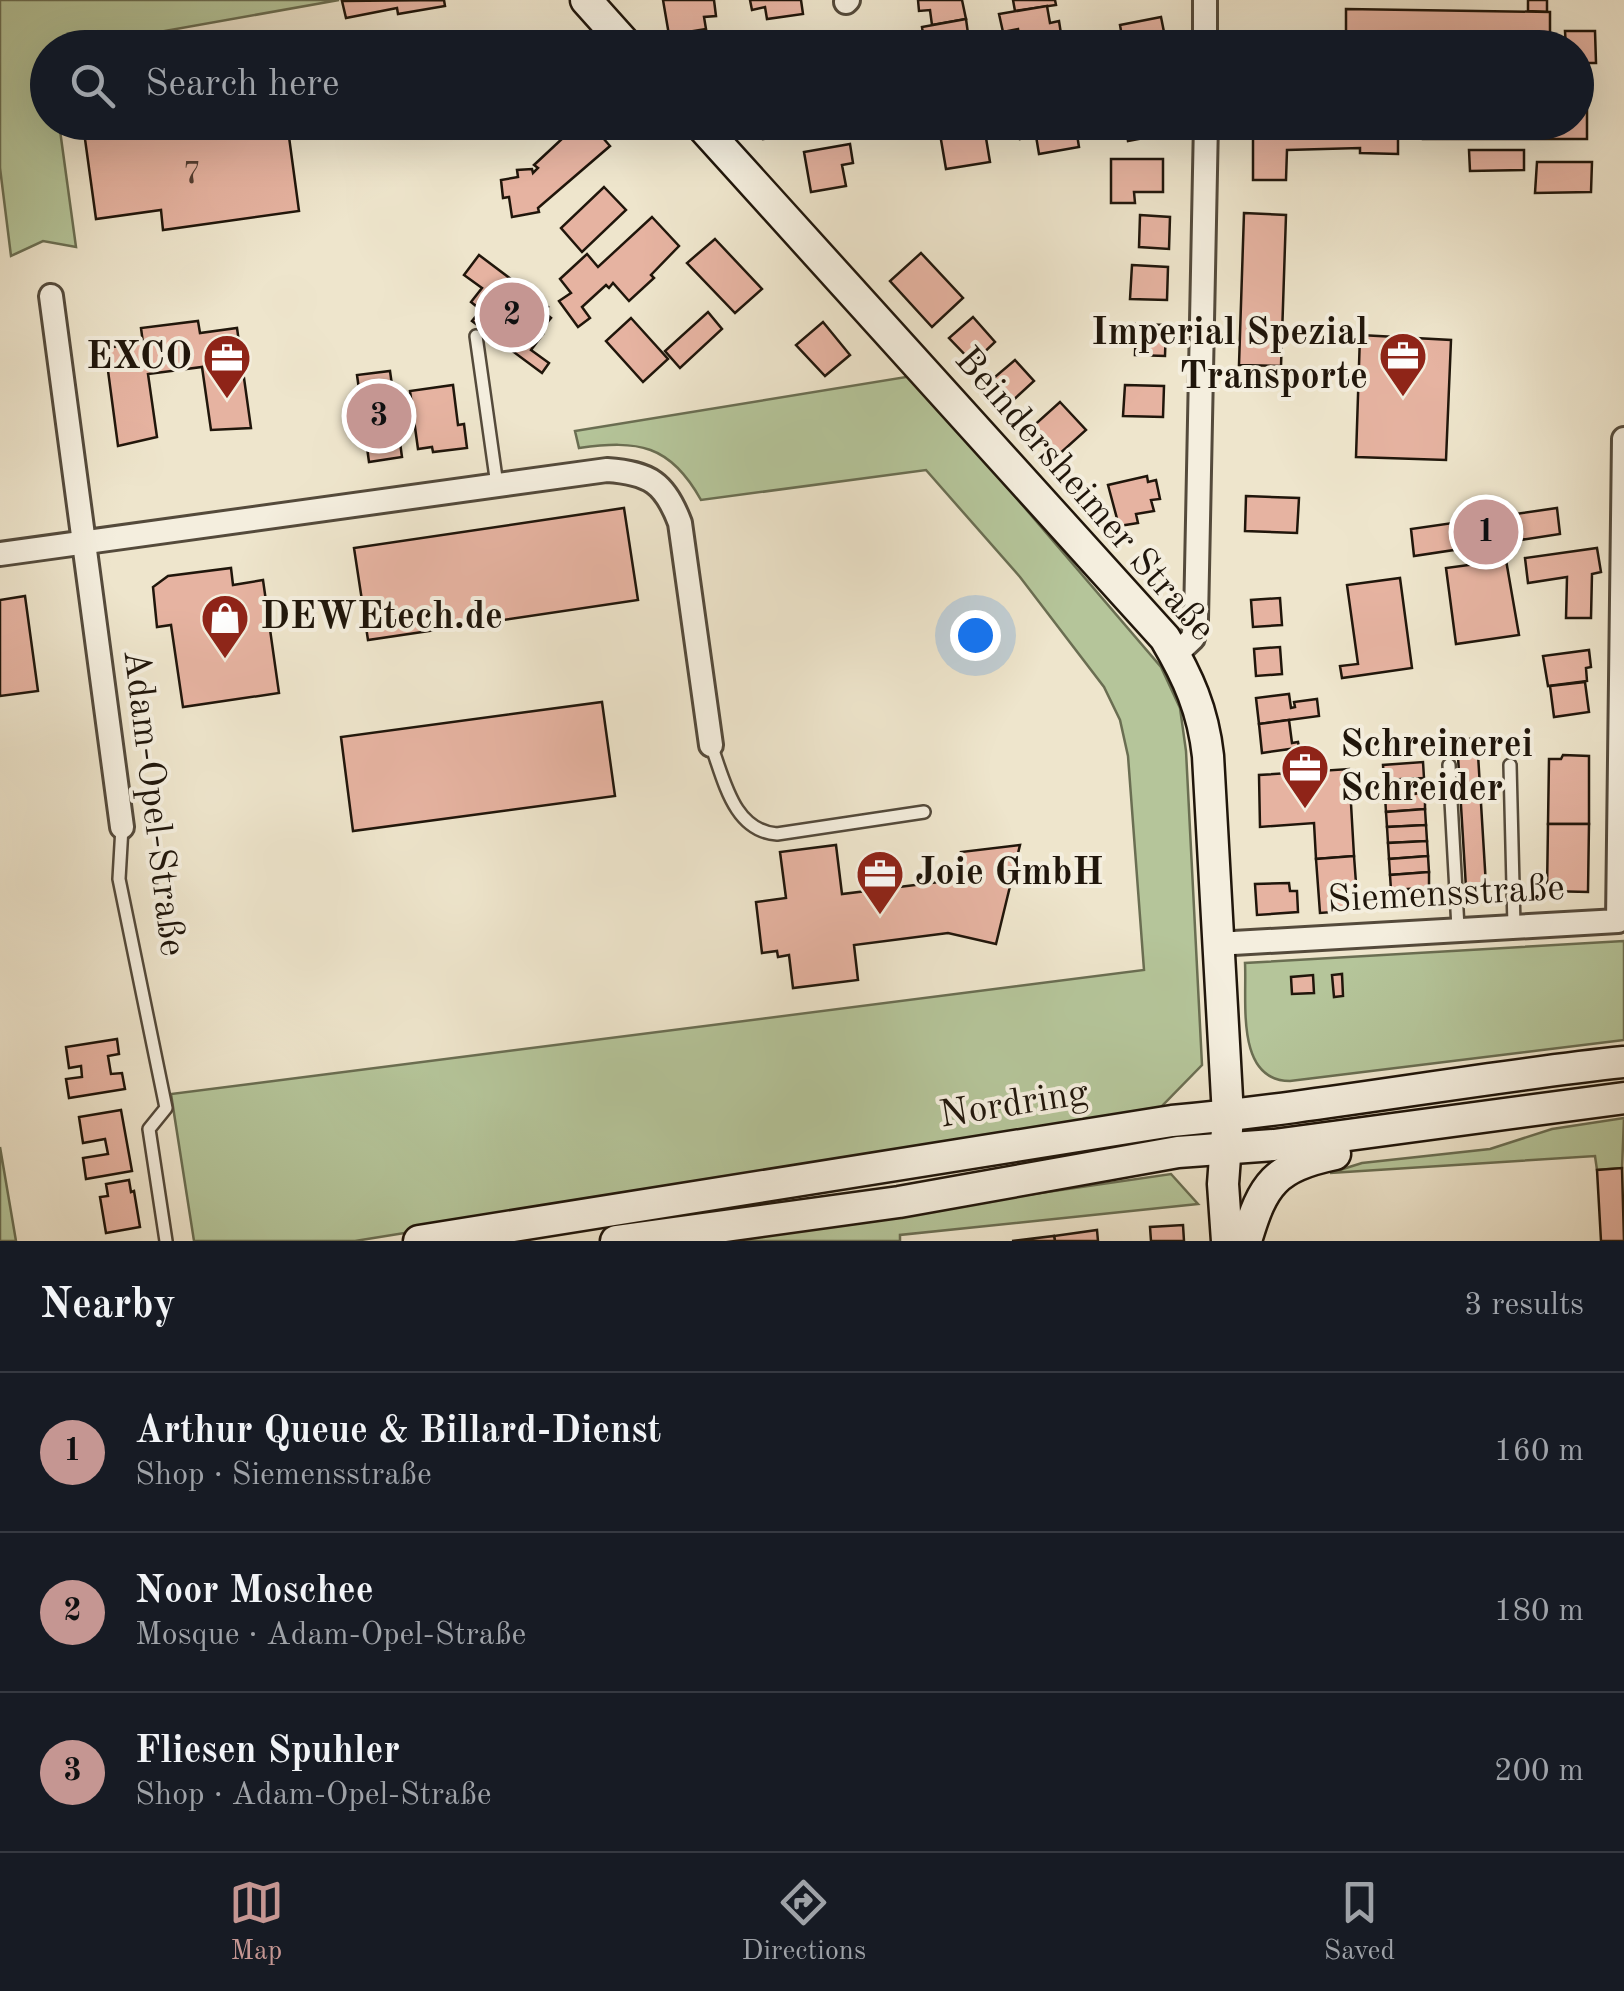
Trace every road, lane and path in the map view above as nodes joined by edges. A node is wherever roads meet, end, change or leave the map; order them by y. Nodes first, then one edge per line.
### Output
1 (586, 0) edge
2 (1205, 0) edge
3 (613, 30) edge
4 (1206, 30) edge
5 (714, 140) edge
6 (1206, 140) edge
7 (51, 296) dead end
8 (476, 336) dead end
9 (1624, 439) edge
10 (497, 486) junction
11 (84, 543) junction
12 (0, 554) edge
13 (1175, 655) junction
14 (711, 744) joint
15 (1449, 765) dead end
16 (1510, 765) dead end
17 (924, 812) dead end
18 (122, 827) joint
19 (1514, 926) junction
20 (1458, 928) junction
21 (1216, 944) junction
22 (1624, 1062) edge
23 (1624, 1098) edge
24 (1563, 1105) junction
25 (1228, 1116) junction
26 (1226, 1148) junction
27 (166, 1241) edge
28 (419, 1241) edge
29 (616, 1241) edge
30 (1227, 1241) edge
31 (1246, 1241) edge

1 - 3 main road
2 - 4 street
5 - 13 main road, Beindersheimer Straße
6 - 13 street
7 - 11 street, Adam-Opel-Straße
8 - 10 lane
9 - 19 street, Siemensstraße
10 - 11 street
10 - 14 street
11 - 12 street
11 - 18 street, Adam-Opel-Straße
13 - 21 main road, Beindersheimer Straße
14 - 17 lane
15 - 20 lane
16 - 19 lane
18 - 27 lane, Adam-Opel-Straße
19 - 20 street, Siemensstraße
20 - 21 street, Siemensstraße
21 - 25 main road, Beindersheimer Straße
22 - 25 main road, Nordring
23 - 24 main road, Nordring
24 - 26 main road, Nordring
24 - 31 main road, Nordring
25 - 26 main road, Beindersheimer Straße
25 - 28 main road, Nordring
26 - 29 main road, Nordring
26 - 30 main road, Beindersheimer Straße

